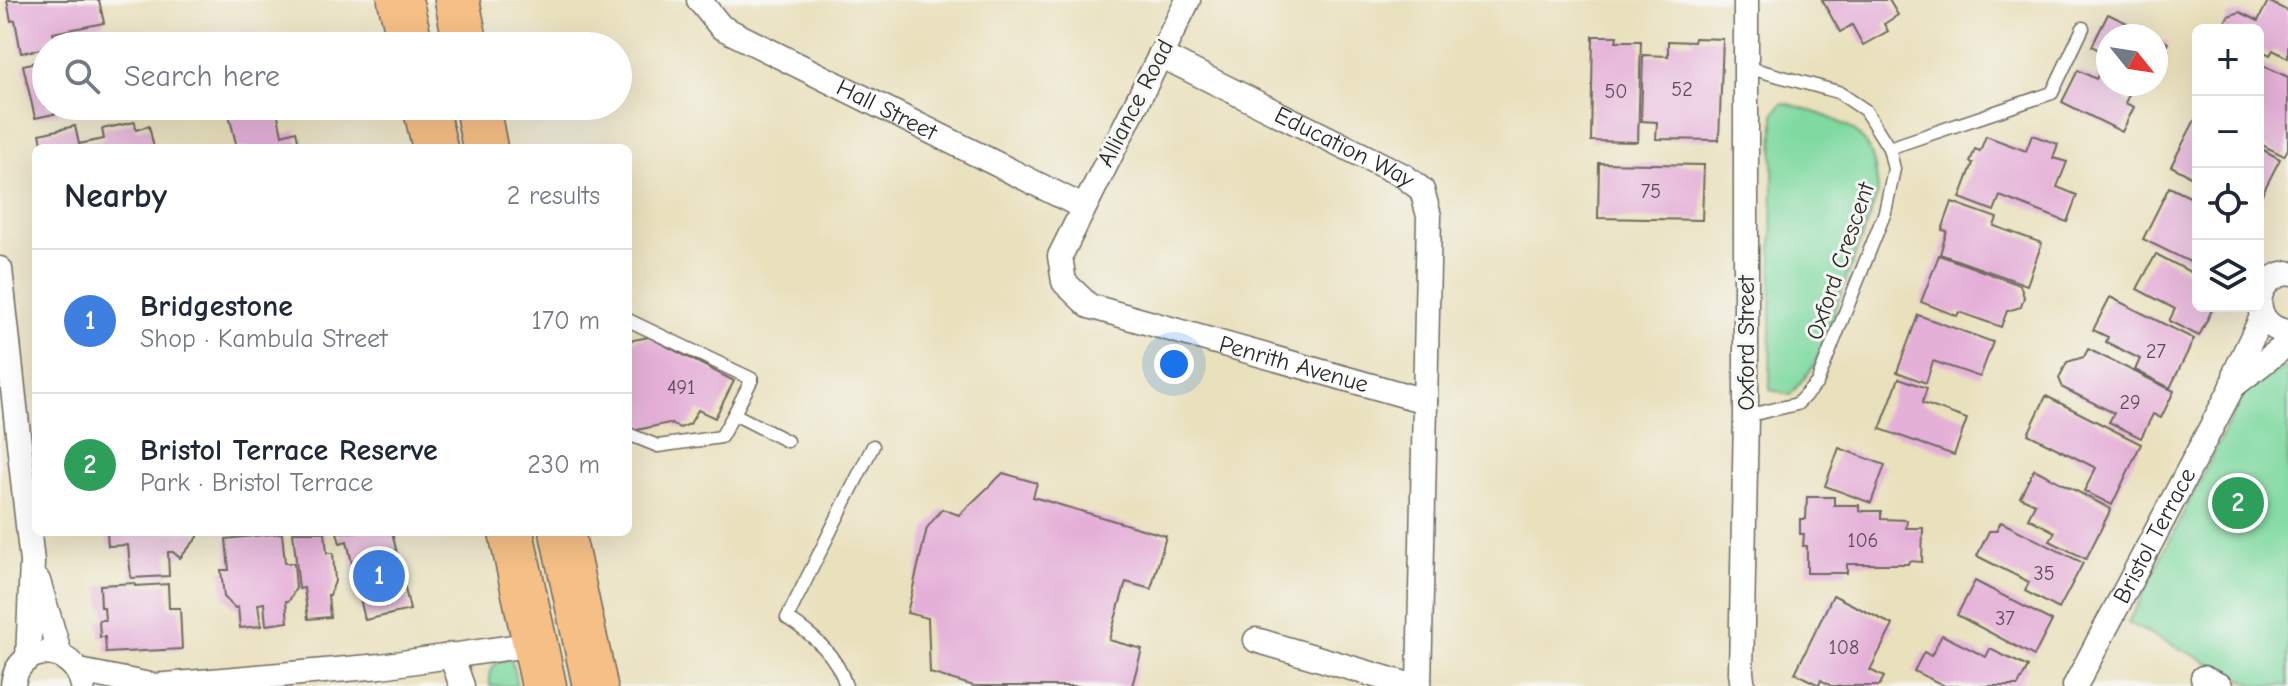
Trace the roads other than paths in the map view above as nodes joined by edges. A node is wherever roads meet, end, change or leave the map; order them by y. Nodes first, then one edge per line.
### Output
1 (400, 0) edge
2 (457, 0) edge
3 (1188, 0) edge
4 (1746, 0) edge
5 (699, 1) edge
6 (2083, 28) dead end
7 (408, 32) edge
8 (463, 32) edge
9 (1160, 55) junction
10 (1746, 67) junction
11 (428, 120) edge
12 (480, 120) edge
13 (434, 144) edge
14 (484, 144) edge
15 (1889, 148) junction
16 (1083, 207) junction
17 (0, 269) edge
18 (2288, 273) edge
19 (2262, 317) junction
20 (632, 322) edge
21 (2288, 335) edge
22 (2233, 386) junction
23 (1425, 401) junction
24 (734, 414) junction
25 (1746, 416) junction
26 (632, 436) edge
27 (787, 441) dead end
28 (873, 446) dead end
29 (512, 536) edge
30 (563, 536) edge
31 (32, 562) junction
32 (583, 637) junction
33 (1256, 640) dead end
34 (534, 644) junction
35 (60, 655) junction
36 (451, 655) junction
37 (28, 659) junction
38 (81, 678) edge
39 (13, 686) edge
40 (154, 686) edge
41 (462, 686) edge
42 (544, 686) edge
43 (595, 686) edge
44 (846, 686) edge
45 (1412, 686) edge
46 (1419, 686) edge
47 (1743, 686) edge
48 (2075, 686) edge

1 - 7 highway
2 - 8 highway
3 - 9 street, Alliance Road
4 - 10 street, Oxford Street
5 - 16 street, Hall Street
6 - 15 lane
9 - 16 street, Alliance Road
9 - 23 street, Education Way
10 - 15 lane
10 - 25 street, Oxford Street
11 - 13 highway
12 - 14 highway
15 - 25 lane, Oxford Crescent
16 - 23 street, Penrith Avenue
17 - 31 street
18 - 19 street, Bristol Terrace
19 - 21 street
19 - 22 street, Bristol Terrace
20 - 24 lane
21 - 22 street, Bristol Terrace
22 - 48 street, Bristol Terrace
23 - 46 street, Education Way
24 - 26 lane
24 - 27 lane
25 - 47 street, Oxford Street
28 - 44 lane
29 - 34 highway
30 - 32 highway
31 - 35 street
31 - 37 street
32 - 34 highway
32 - 43 highway
33 - 45 street
34 - 36 street
34 - 42 highway
35 - 37 street
35 - 38 street
36 - 40 street
36 - 41 street
37 - 39 street
38 - 40 street

